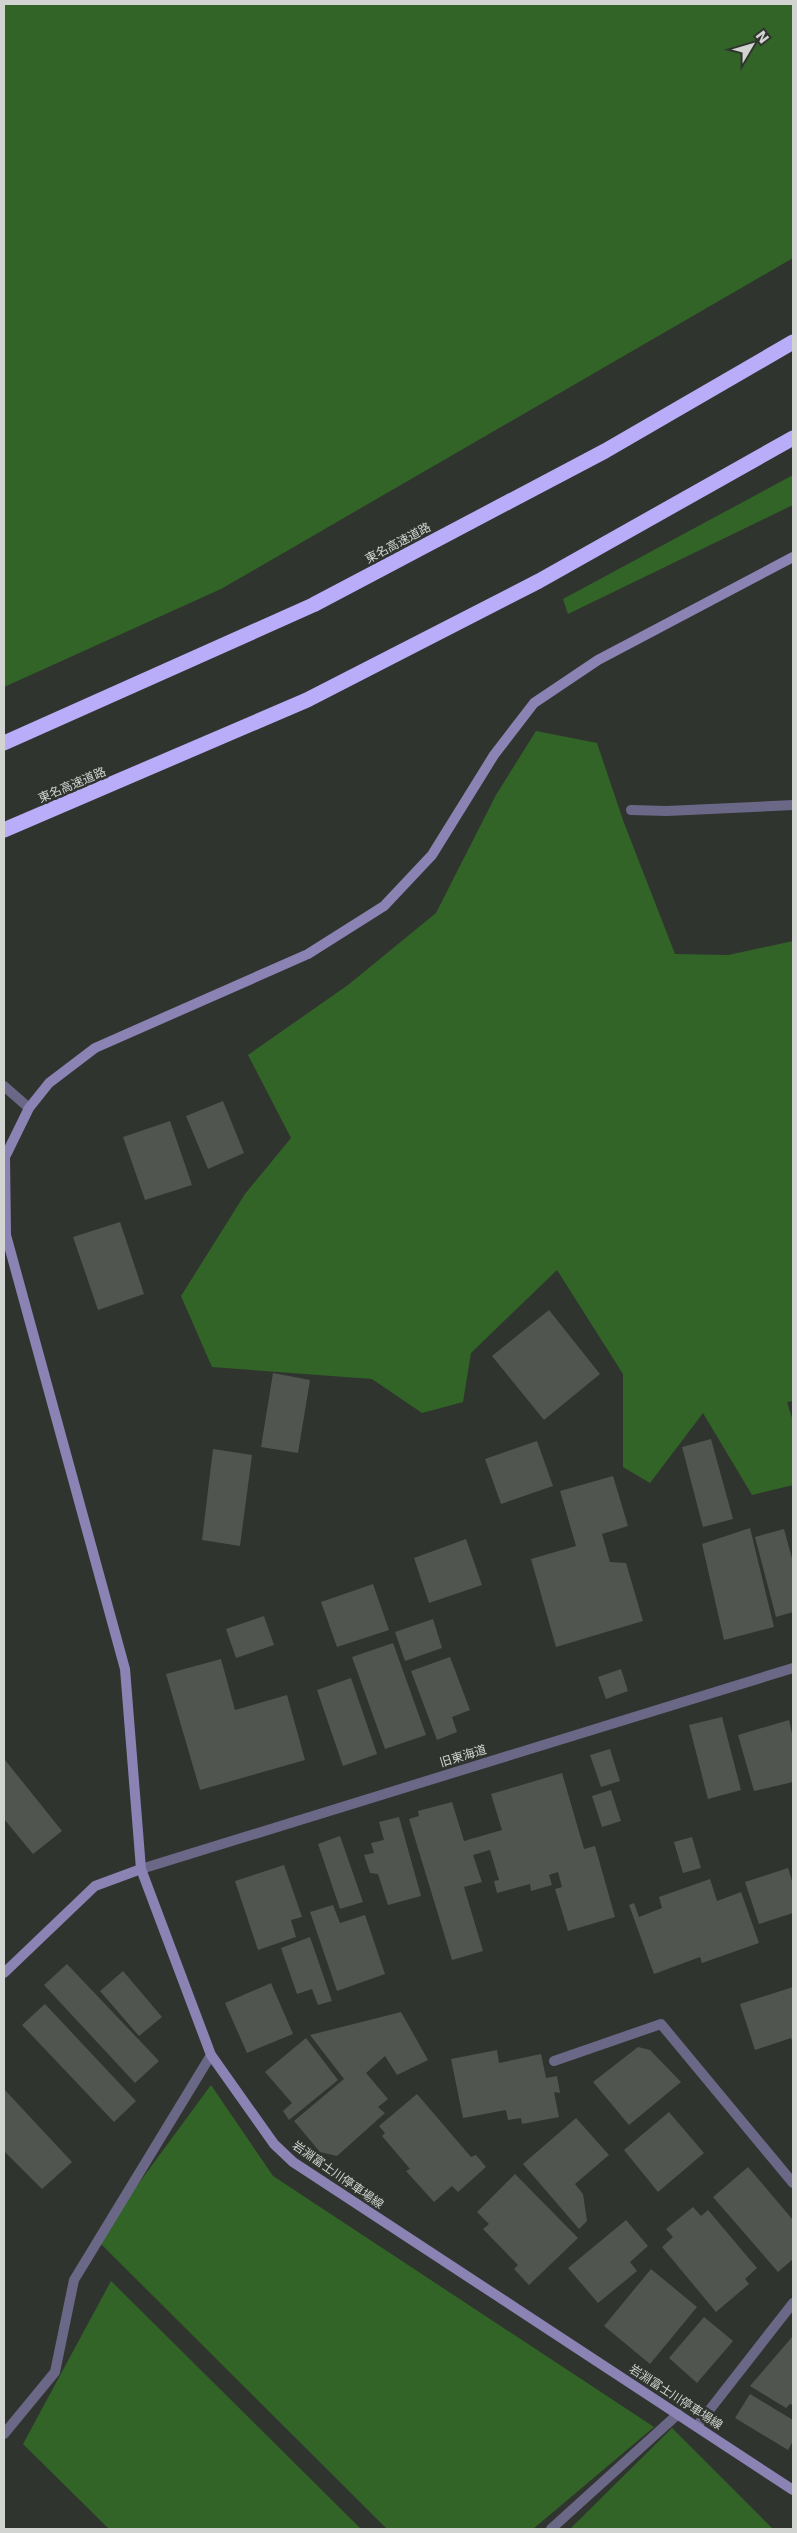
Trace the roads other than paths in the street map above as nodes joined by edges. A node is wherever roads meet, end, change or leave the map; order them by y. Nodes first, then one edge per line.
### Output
1 (793, 342) edge
2 (793, 438) edge
3 (793, 557) edge
4 (4, 743) edge
5 (793, 805) edge
6 (631, 810) dead end
7 (4, 830) edge
8 (4, 1086) edge
9 (29, 1108) junction
10 (793, 1668) edge
11 (141, 1869) junction
12 (4, 1973) edge
13 (211, 2055) junction
14 (554, 2061) dead end
15 (793, 2183) edge
16 (793, 2303) edge
17 (678, 2414) junction
18 (697, 2426) junction
19 (4, 2434) edge
20 (793, 2490) edge
21 (551, 2529) edge

1 - 4 highway, 東名高速道路
2 - 7 highway, 東名高速道路
3 - 9 street, 岩淵富士川停車場線
5 - 6 street
8 - 9 street
9 - 11 street, 岩淵富士川停車場線
10 - 11 street, 旧東海道
11 - 12 street
11 - 13 street, 岩淵富士川停車場線
13 - 17 street, 岩淵富士川停車場線
13 - 19 street
14 - 15 street
16 - 18 street
17 - 18 street, 岩淵富士川停車場線
17 - 21 street
18 - 20 street, 岩淵富士川停車場線

